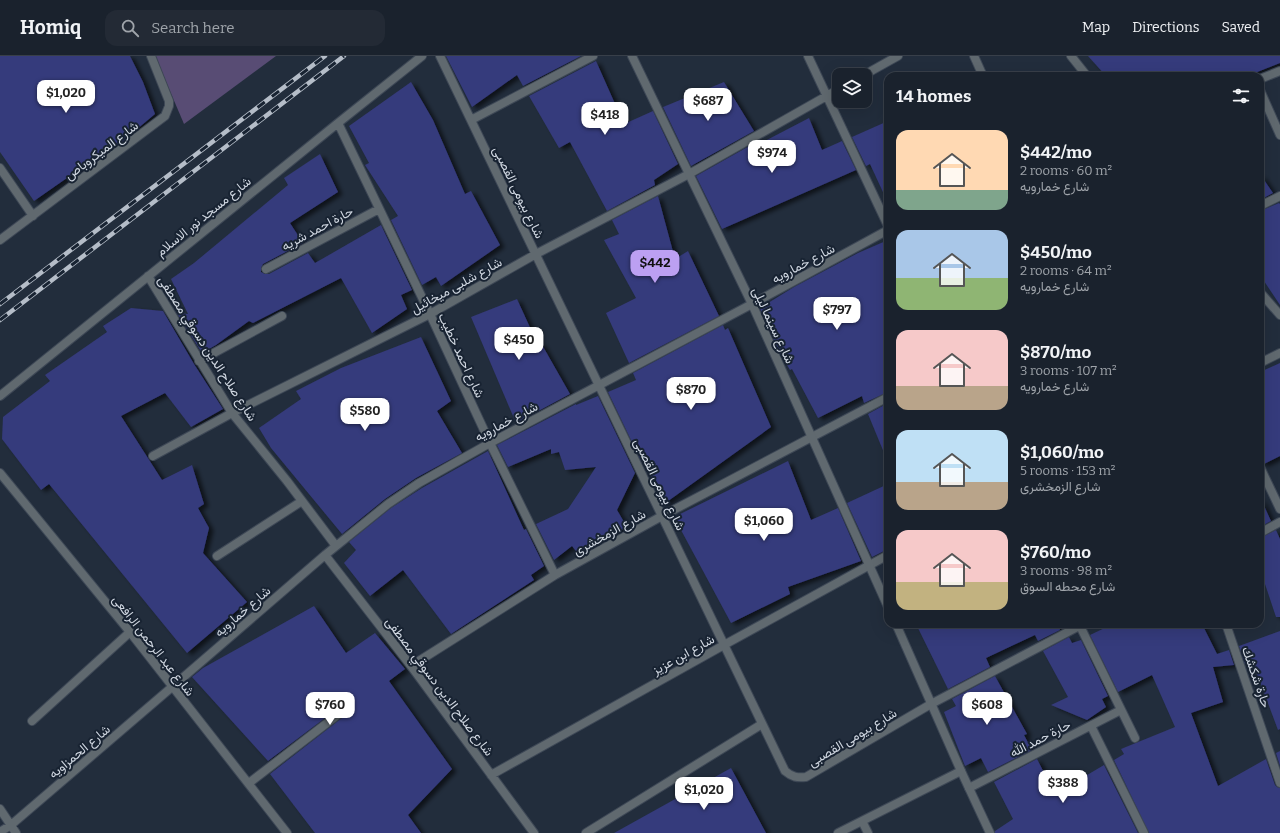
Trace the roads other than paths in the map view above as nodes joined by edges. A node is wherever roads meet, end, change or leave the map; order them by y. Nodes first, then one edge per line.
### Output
1 (151, 56) edge
2 (422, 56) edge
3 (440, 56) edge
4 (593, 56) edge
5 (632, 56) edge
6 (808, 56) edge
7 (898, 56) edge
8 (974, 56) edge
9 (1071, 56) edge
10 (872, 71) edge
11 (1280, 71) edge
12 (981, 72) edge
13 (1084, 72) edge
14 (1264, 77) edge
15 (832, 93) edge
16 (827, 96) junction
17 (1264, 99) edge
18 (471, 120) junction
19 (338, 123) junction
20 (1280, 135) edge
21 (0, 168) edge
22 (689, 174) junction
23 (1280, 196) edge
24 (1264, 204) edge
25 (379, 209) junction
26 (33, 216) junction
27 (884, 217) edge
28 (884, 232) edge
29 (0, 240) edge
30 (536, 254) junction
31 (266, 269) dead end
32 (148, 276) junction
33 (1264, 297) edge
34 (752, 304) junction
35 (430, 314) junction
36 (282, 316) dead end
37 (1280, 316) edge
38 (1280, 353) edge
39 (199, 360) junction
40 (1264, 361) edge
41 (600, 385) junction
42 (0, 396) edge
43 (884, 399) edge
44 (232, 413) junction
45 (812, 437) junction
46 (490, 443) junction
47 (152, 456) dead end
48 (0, 473) edge
49 (1264, 475) edge
50 (302, 501) junction
51 (1280, 509) edge
52 (662, 516) junction
53 (1280, 522) edge
54 (1264, 531) edge
55 (336, 546) junction
56 (325, 555) junction
57 (217, 556) dead end
58 (884, 558) edge
59 (869, 566) junction
60 (555, 575) junction
61 (884, 598) edge
62 (898, 628) edge
63 (1073, 628) edge
64 (1078, 628) edge
65 (1227, 628) edge
66 (130, 632) junction
67 (724, 645) junction
68 (411, 666) junction
69 (172, 687) junction
70 (931, 704) junction
71 (1121, 710) junction
72 (340, 713) dead end
73 (32, 721) dead end
74 (762, 724) junction
75 (1091, 726) junction
76 (1135, 738) dead end
77 (961, 771) junction
78 (492, 775) junction
79 (249, 783) junction
80 (1280, 783) edge
81 (969, 788) junction
82 (0, 809) edge
83 (862, 821) junction
84 (11, 825) junction
85 (0, 832) edge
86 (16, 833) edge
87 (287, 833) edge
88 (534, 833) edge
89 (586, 833) edge
90 (838, 833) edge
91 (868, 833) edge
92 (990, 833) edge
93 (1144, 833) edge

1 - 26 street, شارع الميكروباص
2 - 19 street, شارع مسجد نور الاسلام
3 - 18 street, شارع بيومى القصبى
4 - 18 street
5 - 22 street, شارع سينما ليلى
6 - 16 street
7 - 10 street
8 - 12 street
9 - 13 street
11 - 14 street
15 - 16 street, شارع شلبى ميخائيل
16 - 22 street, شارع شلبى ميخائيل
16 - 27 street
17 - 20 street
18 - 30 street, شارع بيومى القصبى
19 - 25 street, شارع احمد خطيب
19 - 32 street, شارع مسجد نور الاسلام
21 - 26 street
22 - 30 street, شارع شلبى ميخائيل
22 - 34 street, شارع سينما ليلى
23 - 24 street
25 - 31 street, حارة احمد شريه
25 - 35 street, شارع احمد خطيب
26 - 29 street, شارع الميكروباص
28 - 34 street, شارع خمارويه
30 - 35 street, شارع شلبى ميخائيل
30 - 41 street, شارع بيومى القصبى
32 - 39 street, شارع صلاح الدين دسوقي مصطفى
32 - 42 street, شارع مسجد نور الاسلام
33 - 37 street
34 - 41 street, شارع خمارويه
34 - 45 street, شارع سينما ليلى
35 - 44 street, شارع شلبى ميخائيل
35 - 46 street, شارع احمد خطيب
36 - 39 street
38 - 40 street
39 - 44 street, شارع صلاح الدين دسوقي مصطفى
41 - 46 street, شارع خمارويه
41 - 52 street, شارع بيومى القصبى
43 - 45 street, شارع الزمخشرى
44 - 47 street, شارع شلبى ميخائيل
44 - 50 street, شارع صلاح الدين دسوقي مصطفى
45 - 52 street, شارع الزمخشرى
45 - 59 street, شارع سينما ليلى
46 - 55 street, شارع خمارويه
46 - 60 street, شارع احمد خطيب
48 - 66 street, شارع عبد الرحمن الرافعى
49 - 51 street
50 - 55 street, شارع صلاح الدين دسوقي مصطفى
50 - 57 street
52 - 60 street, شارع الزمخشرى
52 - 67 street, شارع بيومى القصبى
53 - 54 street
55 - 56 street, شارع خمارويه
56 - 68 street, شارع صلاح الدين دسوقي مصطفى
56 - 69 street, شارع خمارويه
58 - 59 street, شارع ابن عزيز
59 - 61 street, شارع سينما ليلى
59 - 67 street, شارع ابن عزيز
60 - 68 street, شارع الزمخشرى
62 - 70 street
63 - 70 street, شارع بيومى القصبى
64 - 71 street
65 - 80 street, حارة شكشك
66 - 69 street, شارع عبد الرحمن الرافعى
66 - 73 street
67 - 74 street, شارع بيومى القصبى
67 - 78 street, شارع ابن عزيز
68 - 78 street, شارع صلاح الدين دسوقي مصطفى
69 - 79 street, شارع عبد الرحمن الرافعى
69 - 84 street, شارع الحمزاويه
70 - 74 street, شارع بيومى القصبى
70 - 77 street
71 - 75 street, حارة حمد الله
71 - 76 street
72 - 79 street
74 - 89 street
75 - 81 street, حارة حمد الله
75 - 93 street
77 - 81 street
77 - 83 street
78 - 88 street, شارع صلاح الدين دسوقي مصطفى
79 - 87 street, شارع عبد الرحمن الرافعى
81 - 92 street
82 - 84 street
83 - 90 street
83 - 91 street
84 - 85 street, شارع الحمزاويه
84 - 86 street

